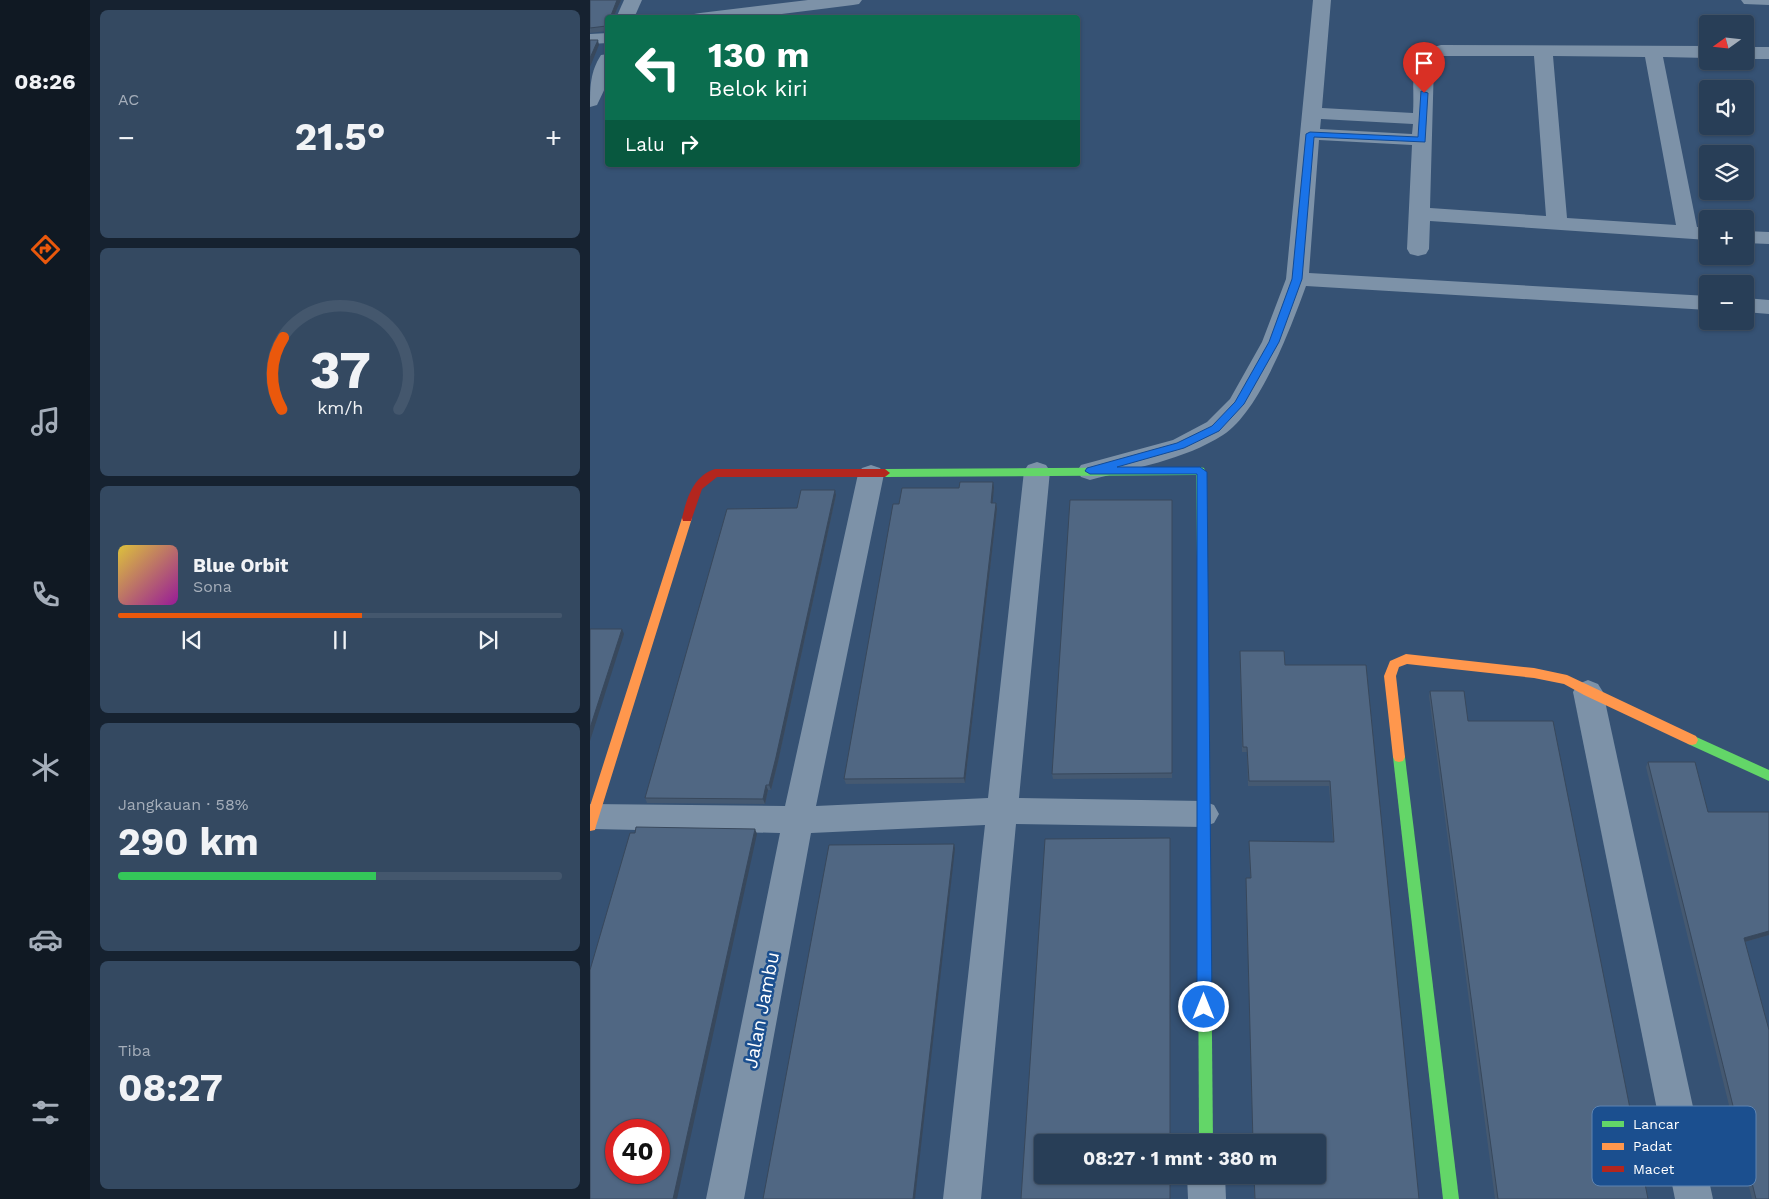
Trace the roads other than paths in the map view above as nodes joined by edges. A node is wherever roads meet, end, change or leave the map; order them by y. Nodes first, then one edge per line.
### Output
1 (633, 0) edge
2 (853, 0) edge
3 (1322, 0) edge
4 (1750, 0) edge
5 (1769, 0) edge
6 (626, 15) edge
7 (726, 15) edge
8 (605, 38) edge
9 (590, 39) edge
10 (1543, 50) junction
11 (1653, 52) junction
12 (1699, 52) edge
13 (1754, 54) edge
14 (1768, 55) edge
15 (605, 59) edge
16 (590, 61) edge
17 (605, 64) edge
18 (590, 101) edge
19 (1424, 119) junction
20 (1311, 124) junction
21 (1422, 140) junction
22 (1418, 214) junction
23 (1557, 224) junction
24 (1698, 233) edge
25 (1754, 237) edge
26 (1769, 238) edge
27 (1418, 249) dead end
28 (1297, 279) junction
29 (1699, 302) edge
30 (1754, 306) edge
31 (1769, 307) edge
32 (1037, 471) junction
33 (1090, 471) junction
34 (871, 474) junction
35 (1588, 692) junction
36 (1769, 776) edge
37 (1003, 811) junction
38 (1202, 814) junction
39 (798, 820) junction
40 (592, 821) edge
41 (1675, 1106) edge
42 (1206, 1134) edge
43 (1206, 1184) edge
44 (1691, 1186) edge
45 (725, 1199) edge
46 (962, 1199) edge
47 (1206, 1199) edge
48 (1451, 1199) edge
49 (1694, 1199) edge

1 - 6 street
2 - 7 street
3 - 20 street
4 - 5 street
8 - 9 street
10 - 11 street
10 - 19 street
10 - 23 street
11 - 12 street
11 - 24 street
13 - 14 street
15 - 16 street
17 - 18 street
19 - 20 street
19 - 21 street
20 - 21 street
20 - 28 street
21 - 22 street
22 - 23 street
22 - 27 street
23 - 24 street
25 - 26 street
28 - 29 street
28 - 33 street
30 - 31 street
32 - 33 street
32 - 34 street
32 - 37 street
33 - 38 street
34 - 39 street, Jalan Jambu
34 - 40 street
35 - 36 street
35 - 41 street
35 - 48 street
37 - 38 street
37 - 39 street
37 - 46 street
38 - 42 street
39 - 40 street
39 - 45 street, Jalan Jambu
43 - 47 street
44 - 49 street

